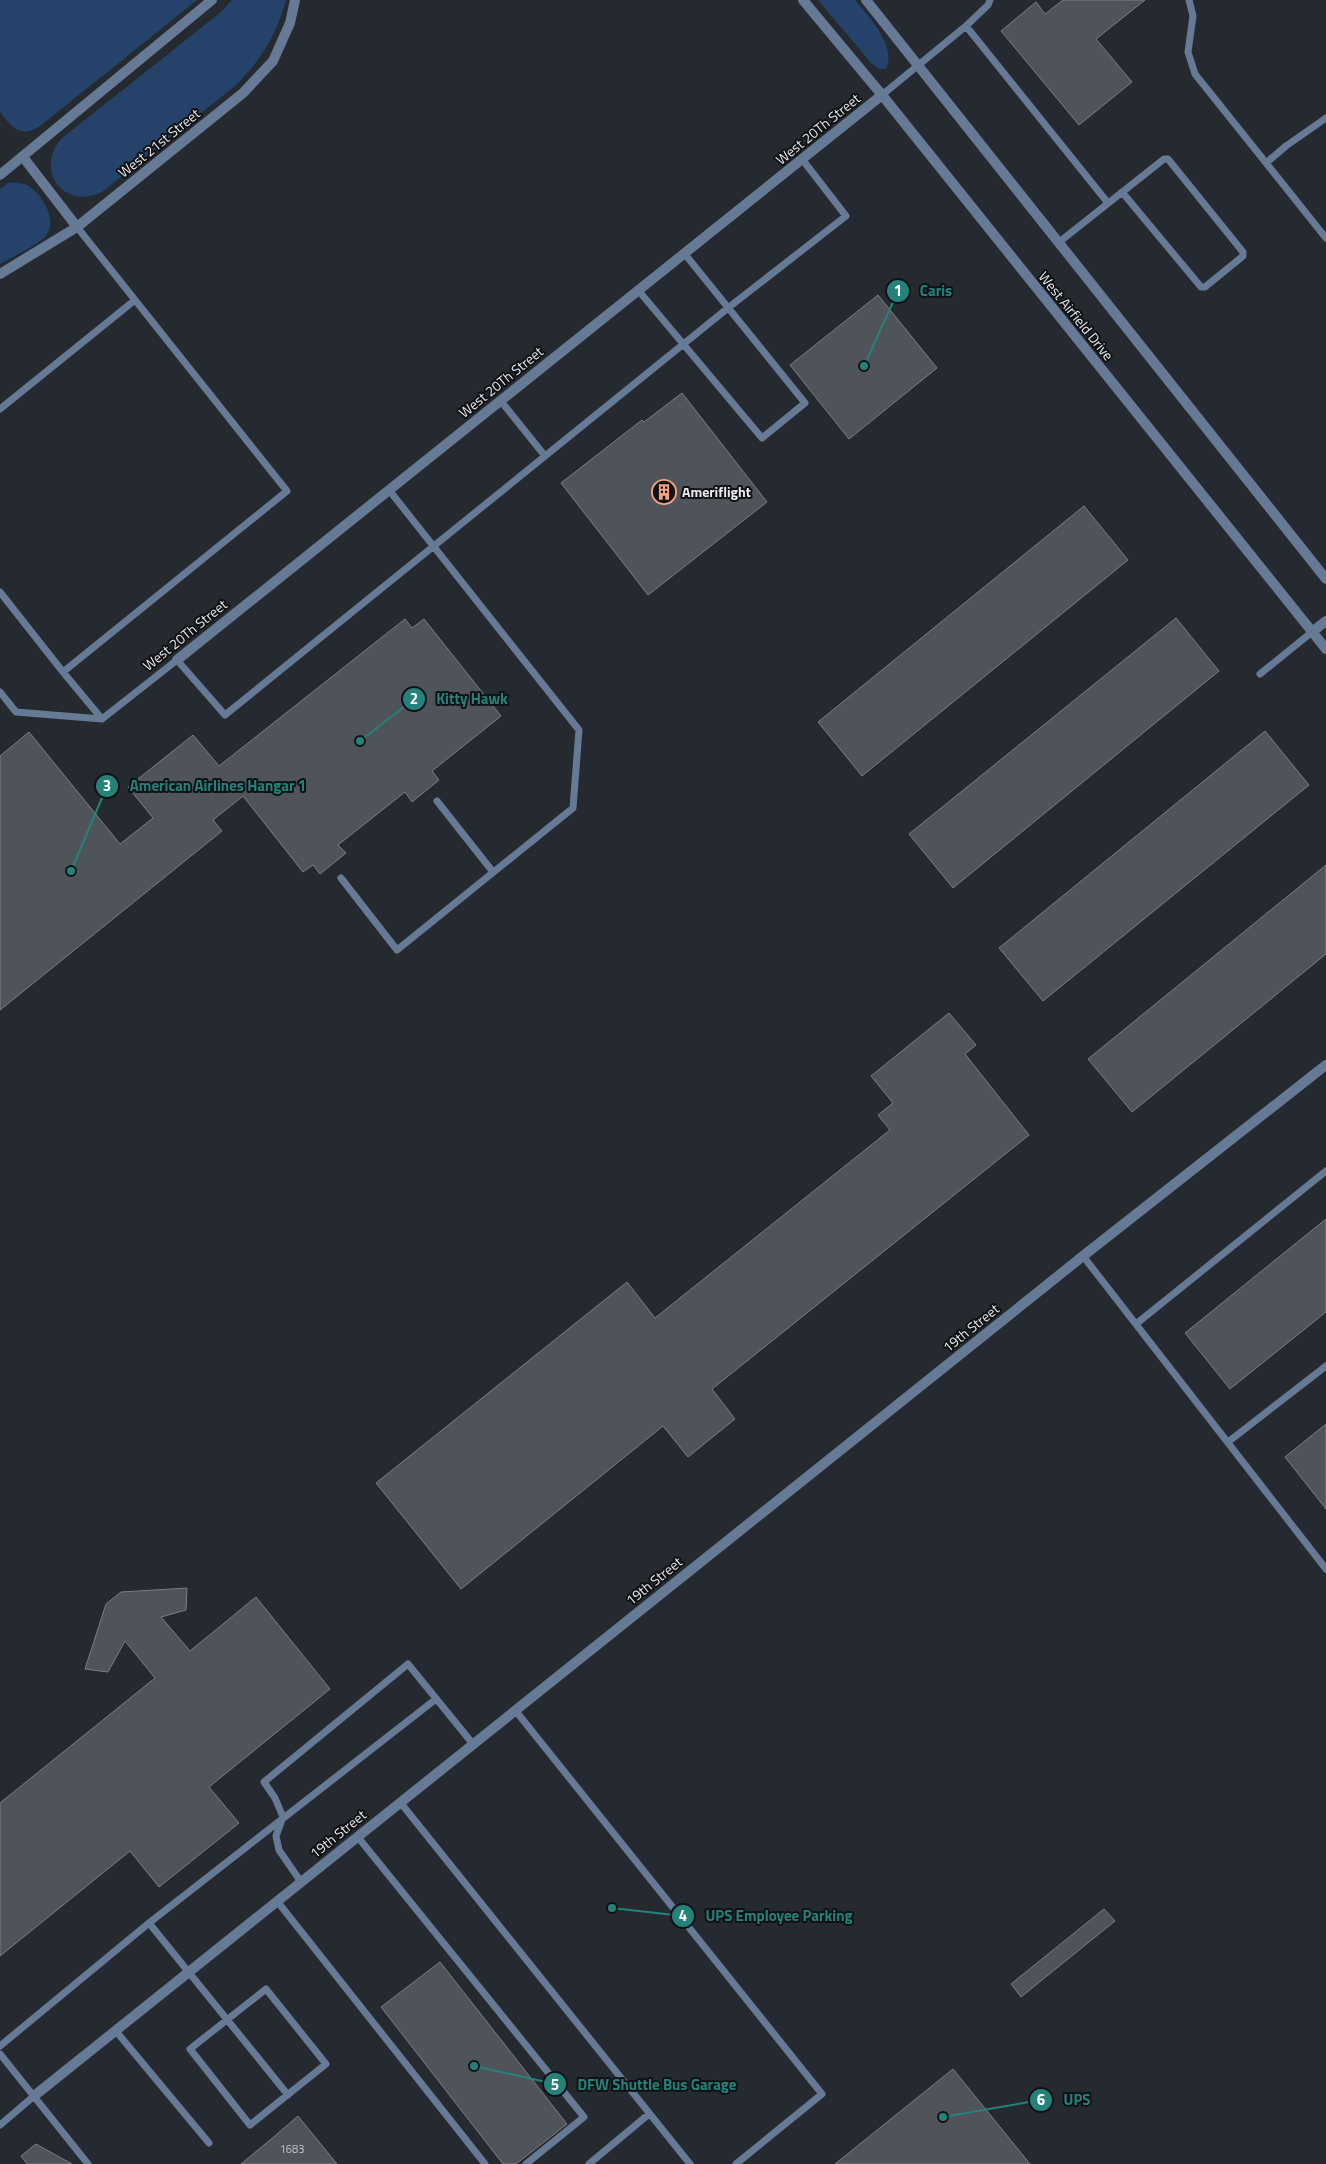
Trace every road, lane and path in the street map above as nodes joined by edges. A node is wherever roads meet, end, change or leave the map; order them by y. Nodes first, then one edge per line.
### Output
1 (212, 0) edge
2 (295, 0) edge
3 (804, 0) edge
4 (866, 0) edge
5 (990, 0) edge
6 (1189, 0) edge
7 (966, 26) junction
8 (917, 65) junction
9 (882, 95) junction
10 (1326, 118) edge
11 (23, 158) junction
12 (802, 159) junction
13 (1266, 163) junction
14 (0, 175) edge
15 (1122, 192) junction
16 (1108, 203) junction
17 (77, 227) junction
18 (1326, 238) edge
19 (1058, 243) junction
20 (684, 253) junction
21 (0, 274) edge
22 (638, 290) junction
23 (135, 300) junction
24 (728, 308) junction
25 (684, 344) junction
26 (500, 400) junction
27 (0, 409) edge
28 (545, 456) junction
29 (388, 490) junction
30 (435, 546) junction
31 (1326, 579) edge
32 (0, 592) edge
33 (1326, 621) edge
34 (1312, 632) junction
35 (1326, 649) edge
36 (177, 660) junction
37 (63, 672) junction
38 (1260, 674) dead end
39 (0, 692) edge
40 (102, 719) junction
41 (437, 802) dead end
42 (493, 872) junction
43 (341, 878) dead end
44 (1326, 1065) edge
45 (1326, 1171) edge
46 (1083, 1256) junction
47 (1136, 1324) junction
48 (1326, 1366) edge
49 (1228, 1442) junction
50 (1326, 1570) edge
51 (436, 1699) junction
52 (515, 1710) junction
53 (473, 1744) junction
54 (400, 1802) junction
55 (283, 1817) junction
56 (357, 1836) junction
57 (301, 1882) junction
58 (277, 1901) junction
59 (149, 1923) junction
60 (188, 1972) junction
61 (226, 2020) junction
62 (115, 2030) junction
63 (0, 2046) edge
64 (0, 2054) edge
65 (288, 2095) junction
66 (34, 2096) junction
67 (649, 2114) junction
68 (2, 2123) edge
69 (209, 2143) dead end
70 (88, 2164) edge
71 (485, 2164) edge
72 (526, 2164) edge
73 (588, 2164) edge
74 (690, 2164) edge
75 (736, 2164) edge

1 - 11 street
2 - 17 street, West 21st Street
3 - 9 street, West Airfield Drive
4 - 8 street
5 - 7 lane, West 20Th Street
6 - 13 lane
7 - 8 lane, West 20Th Street
7 - 16 lane
8 - 9 lane, West 20Th Street
8 - 19 street
9 - 12 street, West 20Th Street
9 - 34 street, West Airfield Drive
10 - 13 lane
11 - 14 street
11 - 17 street
12 - 20 street, West 20Th Street
12 - 24 lane
13 - 18 lane
15 - 15 lane
15 - 16 lane
16 - 19 lane
17 - 21 street, West 21st Street
17 - 23 lane
19 - 31 street
20 - 22 street, West 20Th Street
20 - 24 lane
22 - 25 lane
22 - 26 street, West 20Th Street
23 - 27 lane
23 - 37 lane
24 - 25 lane
24 - 25 lane
25 - 28 lane
26 - 28 lane
26 - 29 street, West 20Th Street
28 - 30 lane
29 - 30 lane
29 - 36 street, West 20Th Street
30 - 36 lane
30 - 42 lane
32 - 37 lane
33 - 34 street
34 - 35 street, West Airfield Drive
34 - 38 lane
36 - 40 lane, West 20Th Street
37 - 40 lane
39 - 40 lane
41 - 42 lane
42 - 43 lane
44 - 46 street, 19th Street
45 - 47 lane
46 - 47 lane
46 - 52 street, 19th Street
47 - 49 lane
48 - 49 lane
49 - 50 lane
51 - 53 lane
51 - 55 lane
51 - 55 lane
52 - 53 street, 19th Street
52 - 75 lane
53 - 54 street, 19th Street
54 - 56 street, 19th Street
54 - 67 lane
55 - 57 lane
55 - 59 lane
56 - 57 street, 19th Street
56 - 72 lane
57 - 58 street, 19th Street
58 - 60 street, 19th Street
58 - 71 lane
59 - 60 lane
59 - 63 lane
60 - 61 lane
60 - 62 street, 19th Street
61 - 65 lane
61 - 65 lane
61 - 65 lane
62 - 66 street, 19th Street
62 - 69 lane
64 - 66 lane
66 - 68 lane, 19th Street
66 - 70 lane
67 - 73 lane
67 - 74 lane

